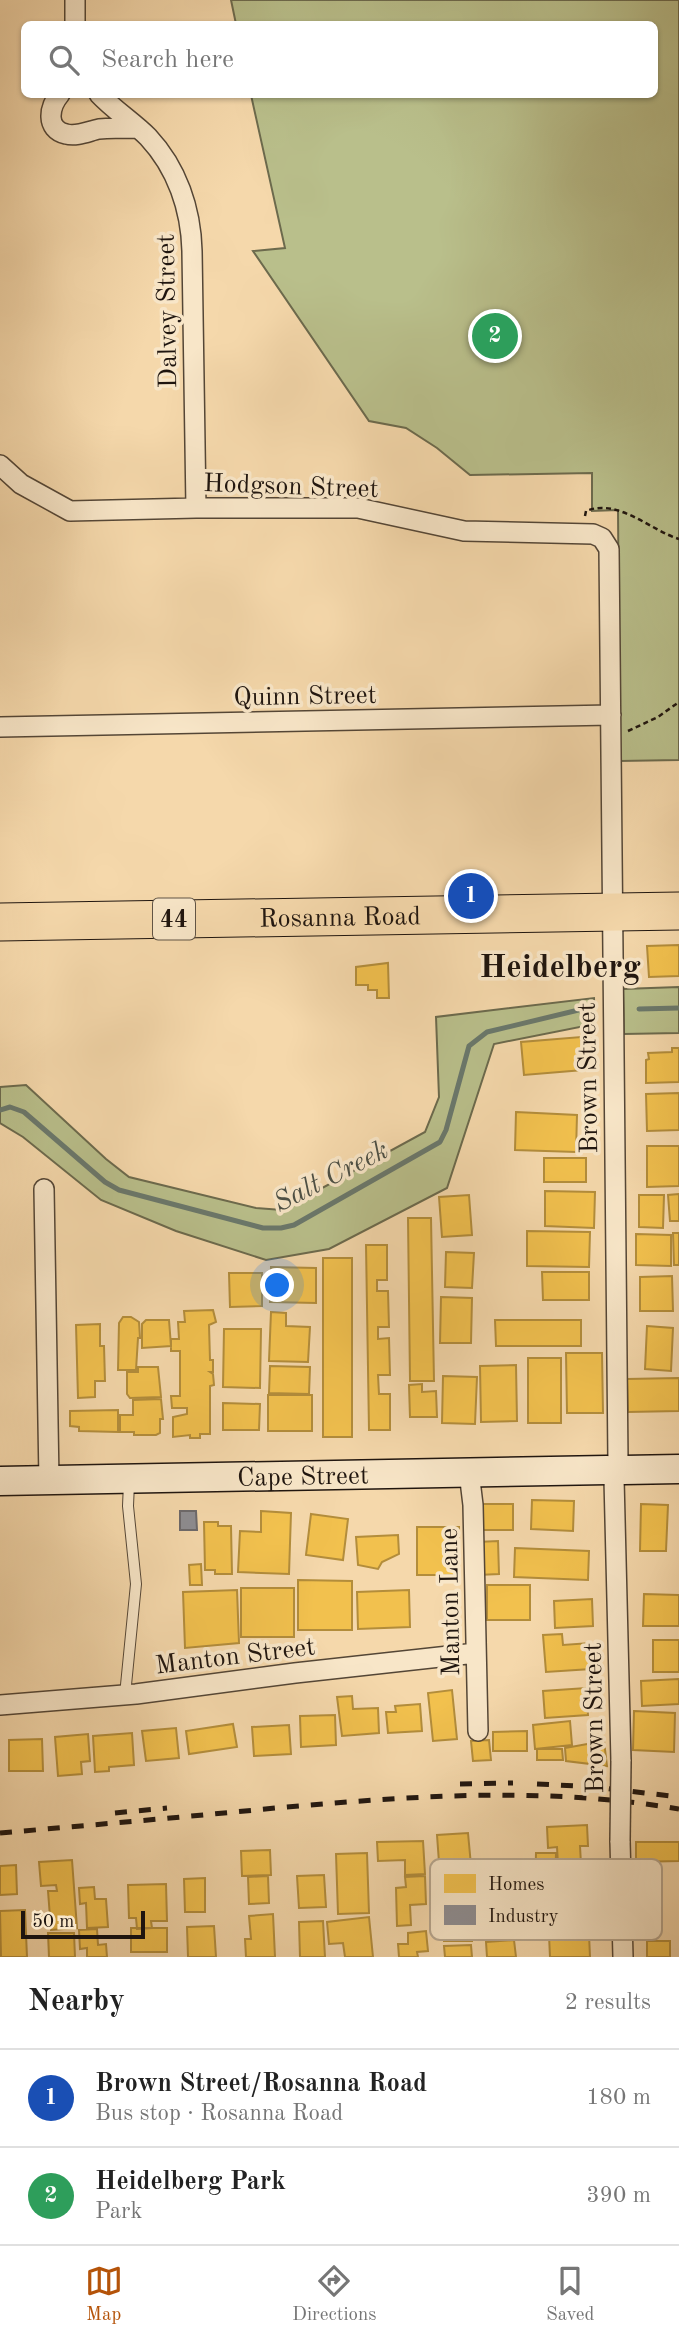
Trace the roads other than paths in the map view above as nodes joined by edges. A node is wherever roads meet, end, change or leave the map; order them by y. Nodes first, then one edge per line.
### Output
1 (75, 0) edge
2 (75, 21) edge
3 (57, 98) edge
4 (104, 98) edge
5 (138, 128) junction
6 (0, 465) edge
7 (196, 508) junction
8 (589, 534) joint
9 (610, 724) junction
10 (0, 727) edge
11 (679, 911) edge
12 (611, 912) junction
13 (0, 922) edge
14 (44, 1189) dead end
15 (679, 1469) edge
16 (616, 1470) junction
17 (469, 1472) junction
18 (129, 1478) junction
19 (49, 1480) junction
20 (0, 1481) edge
21 (476, 1653) junction
22 (125, 1695) junction
23 (0, 1705) edge
24 (478, 1731) dead end
25 (620, 1859) edge

1 - 2 street
3 - 5 street
4 - 5 street, Dalvey Street
5 - 7 street, Dalvey Street
6 - 7 street, Hodgson Street
7 - 8 street, Hodgson Street
8 - 9 street, Brown Street
9 - 10 street, Quinn Street
9 - 12 street, Brown Street
11 - 12 highway, Rosanna Road / 44
12 - 13 highway, Rosanna Road / 44
12 - 16 street, Brown Street
14 - 19 street
15 - 16 street, Cape Street
16 - 17 street, Cape Street
16 - 25 street, Brown Street, bridge
17 - 18 street, Cape Street
17 - 21 street, Manton Lane
18 - 19 street, Cape Street
18 - 22 lane
19 - 20 street, Cape Street
21 - 22 street, Manton Street
21 - 24 street, Manton Lane
22 - 23 street, Manton Street

